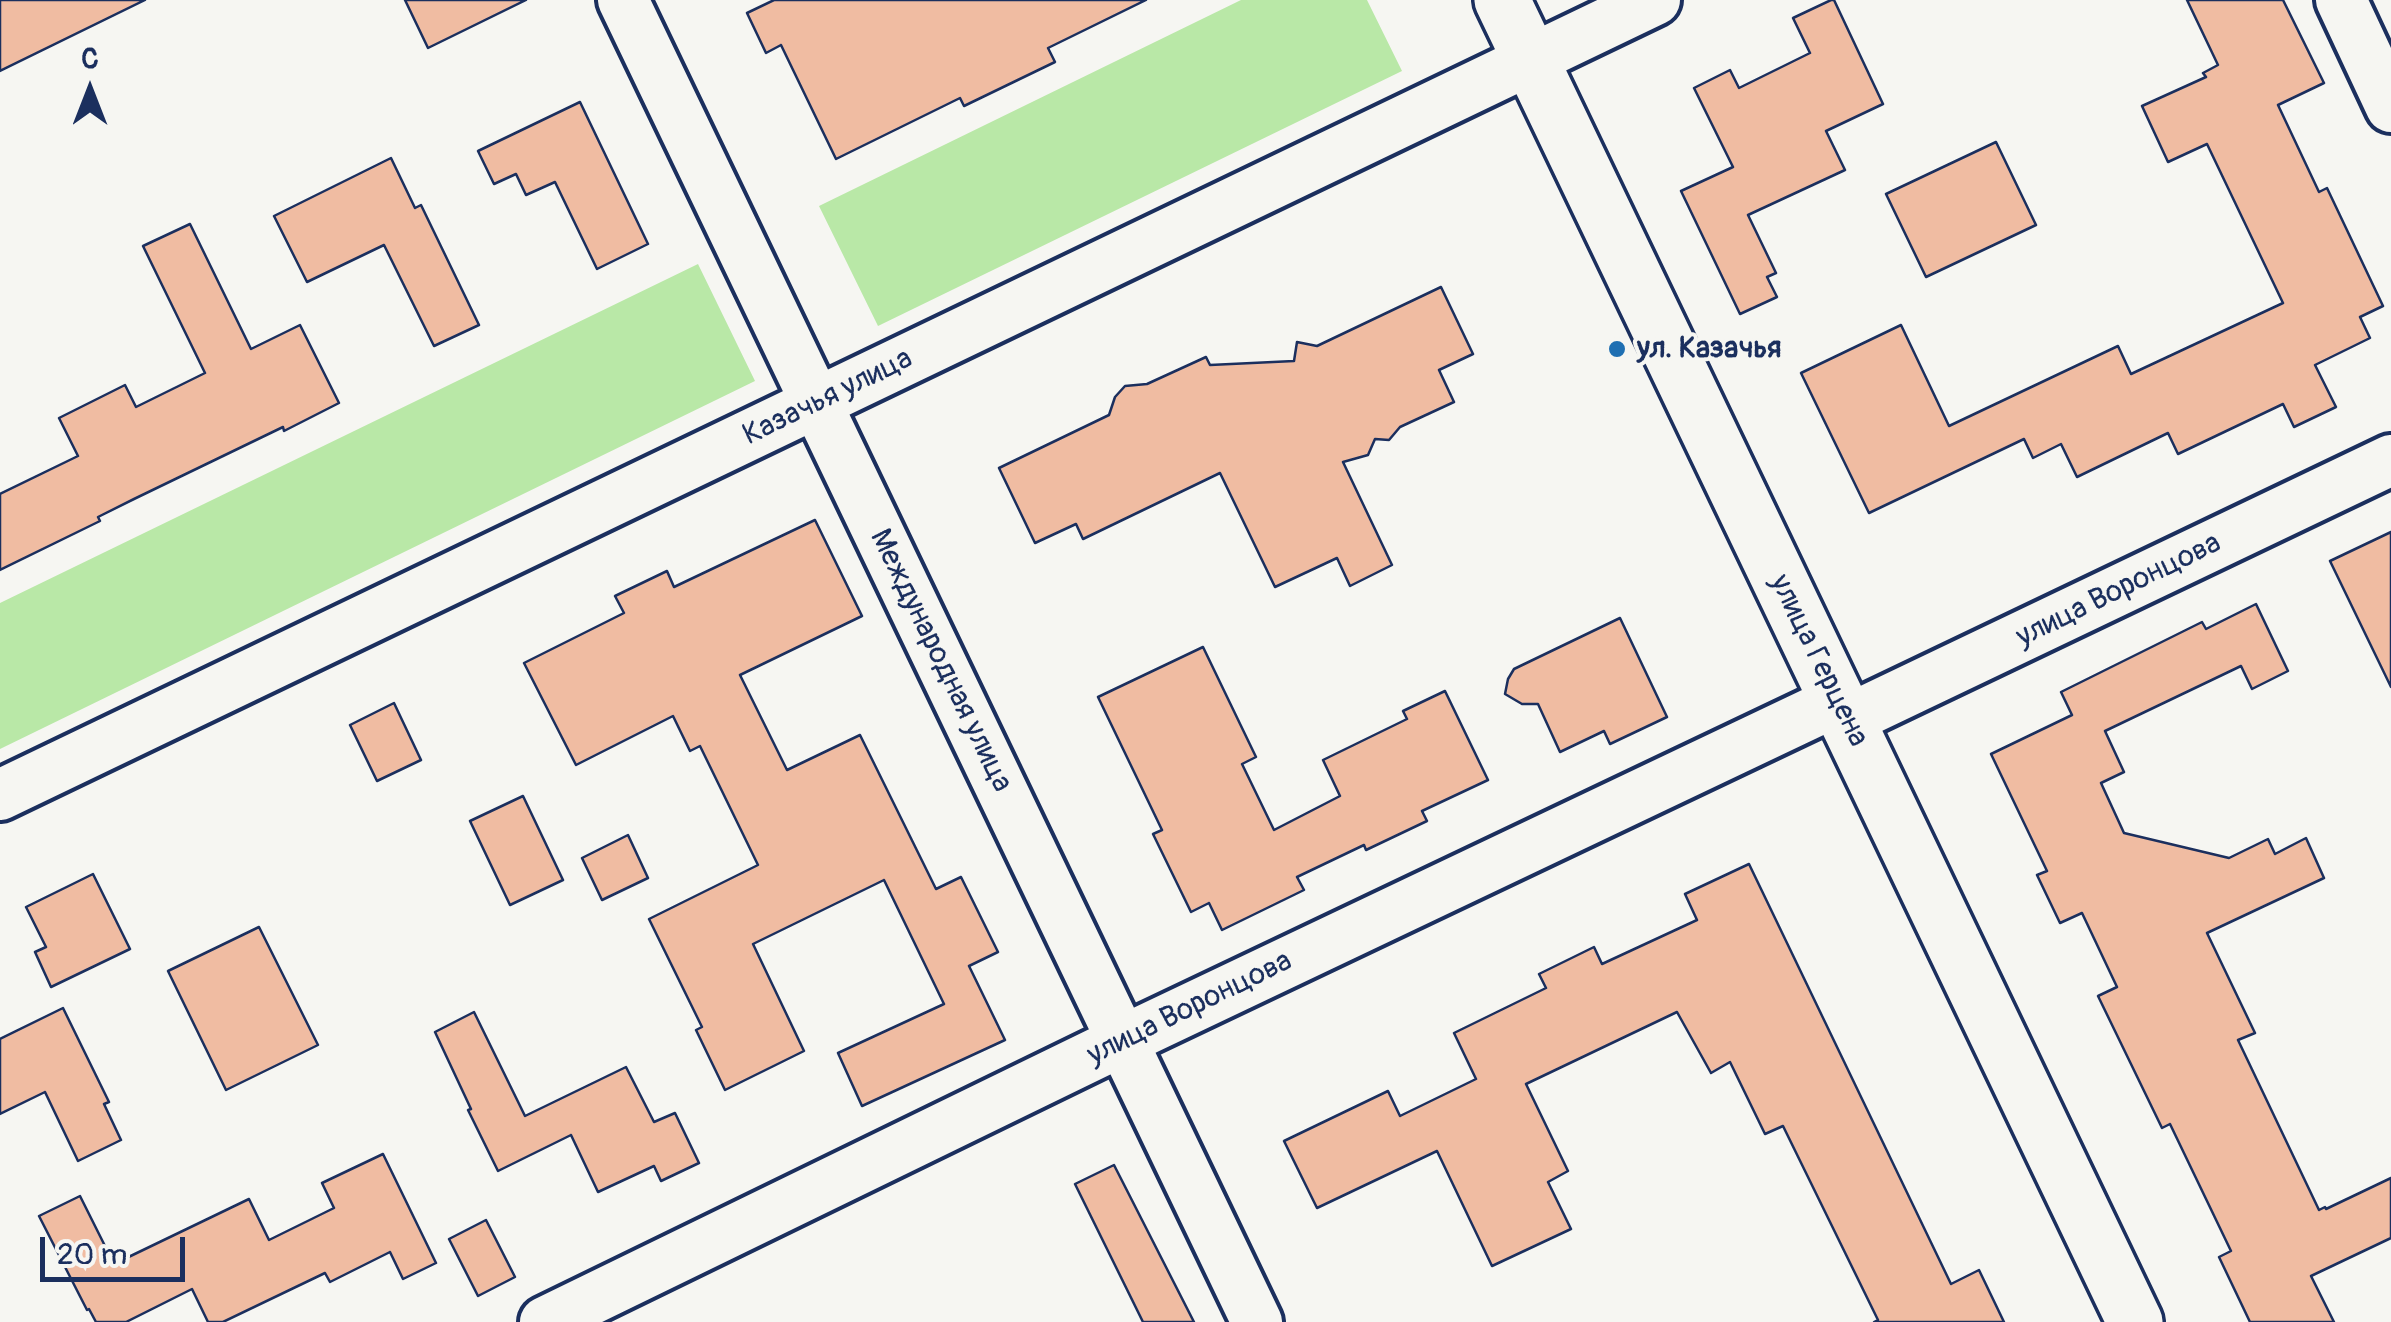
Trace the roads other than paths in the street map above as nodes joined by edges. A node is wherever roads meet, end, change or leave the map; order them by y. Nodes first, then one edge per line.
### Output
1 (622, 0) edge
2 (1502, 0) edge
3 (1654, 0) edge
4 (2340, 0) edge
5 (1530, 60) junction
6 (2391, 107) edge
7 (816, 403) junction
8 (2391, 460) edge
9 (1842, 711) junction
10 (0, 795) edge
11 (1122, 1040) junction
12 (545, 1322) edge
13 (1257, 1322) edge
14 (2135, 1322) edge

1 - 7 street, Международная улица
2 - 5 street, улица Герцена
3 - 5 street, Казачья улица
4 - 6 street
5 - 7 street, Казачья улица
5 - 9 street, улица Герцена
7 - 10 street, Казачья улица
7 - 11 street, Международная улица
8 - 9 street, улица Воронцова
9 - 11 street, улица Воронцова
9 - 14 street, улица Герцена
11 - 12 street, улица Воронцова
11 - 13 street, Международная улица

